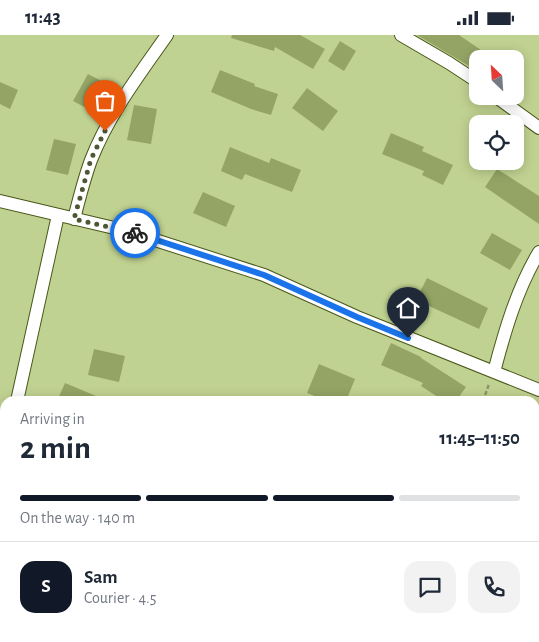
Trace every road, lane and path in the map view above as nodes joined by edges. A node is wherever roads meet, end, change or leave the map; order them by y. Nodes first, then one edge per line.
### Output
1 (166, 35) edge
2 (401, 35) edge
3 (469, 76) edge
4 (508, 105) edge
5 (539, 127) edge
6 (0, 201) edge
7 (58, 215) junction
8 (74, 219) junction
9 (539, 252) edge
10 (494, 372) junction
11 (539, 390) edge
12 (18, 396) edge
13 (484, 396) edge

1 - 8 street
2 - 3 street
4 - 5 street
6 - 7 street
7 - 8 street
7 - 12 street
8 - 10 street
9 - 10 street
10 - 11 street
10 - 13 path

